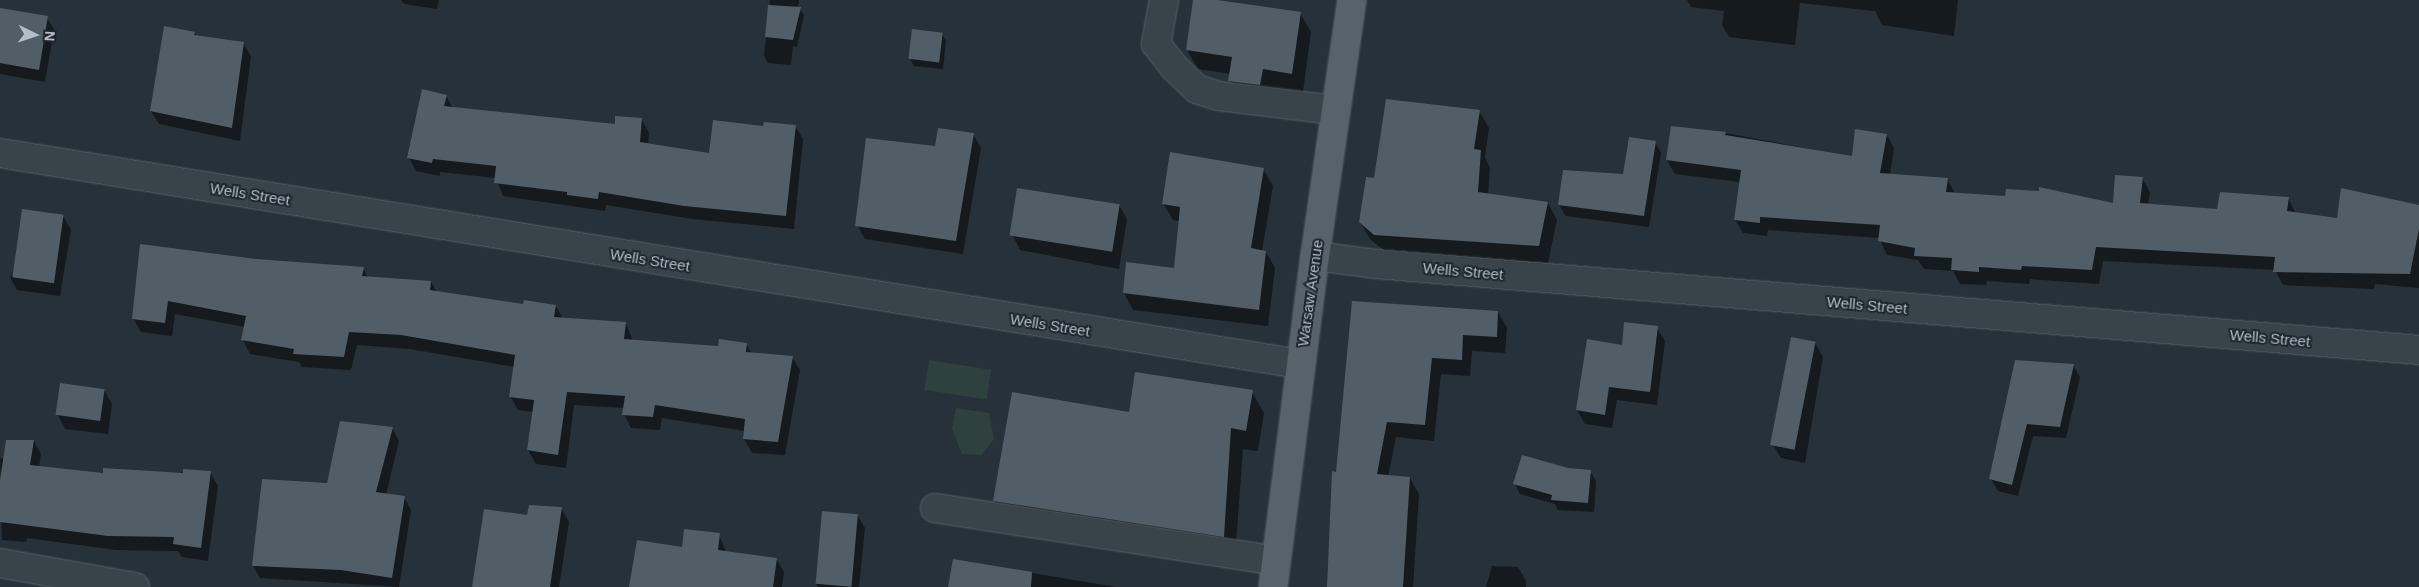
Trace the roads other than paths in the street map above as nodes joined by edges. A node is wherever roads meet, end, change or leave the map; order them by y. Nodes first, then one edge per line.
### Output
1 (1164, 0) edge
2 (1352, 0) edge
3 (1336, 110) junction
4 (0, 153) edge
5 (1315, 256) junction
6 (2419, 350) edge
7 (1300, 364) junction
8 (935, 508) dead end
9 (0, 564) edge
10 (1275, 574) edge
11 (134, 587) edge

1 - 3 street
2 - 3 main road, Warsaw Avenue
3 - 5 main road, Warsaw Avenue
4 - 7 street, Wells Street
5 - 6 street, Wells Street
5 - 7 main road, Warsaw Avenue
7 - 10 main road, Warsaw Avenue
8 - 10 street
9 - 11 street

